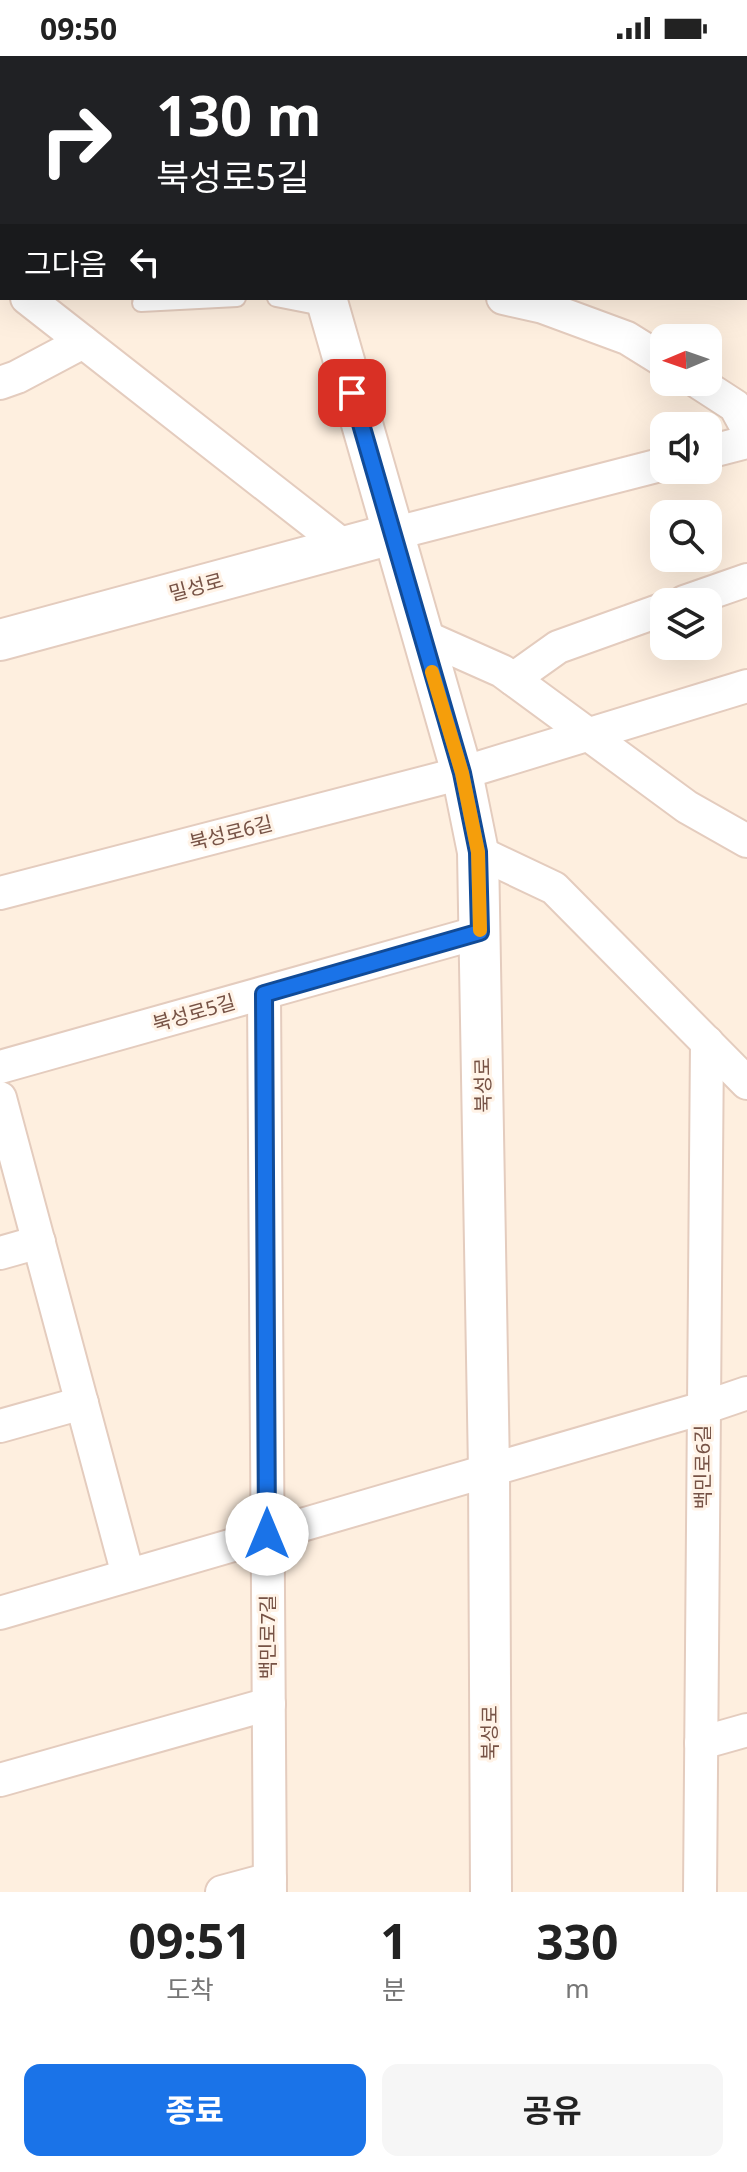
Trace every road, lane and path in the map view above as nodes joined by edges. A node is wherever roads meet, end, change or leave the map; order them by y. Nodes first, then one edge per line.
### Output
1 (30, 300) edge
2 (199, 300) edge
3 (296, 300) edge
4 (512, 300) edge
5 (141, 303) dead end
6 (327, 303) edge
7 (83, 342) junction
8 (650, 352) edge
9 (0, 383) edge
10 (720, 396) edge
11 (747, 428) edge
12 (747, 442) edge
13 (722, 448) edge
14 (650, 468) edge
15 (392, 534) junction
16 (345, 547) junction
17 (747, 580) edge
18 (722, 589) edge
19 (650, 614) edge
20 (421, 635) junction
21 (0, 640) edge
22 (513, 679) junction
23 (747, 686) edge
24 (587, 736) junction
25 (462, 773) junction
26 (747, 841) edge
27 (478, 852) junction
28 (0, 893) edge
29 (480, 932) junction
30 (264, 994) junction
31 (707, 1042) junction
32 (0, 1067) edge
33 (747, 1083) edge
34 (0, 1098) edge
35 (39, 1242) junction
36 (0, 1253) edge
37 (747, 1393) edge
38 (82, 1403) junction
39 (703, 1408) junction
40 (0, 1426) edge
41 (489, 1470) junction
42 (267, 1534) junction
43 (128, 1575) junction
44 (0, 1613) edge
45 (269, 1704) junction
46 (747, 1730) edge
47 (701, 1743) junction
48 (0, 1780) edge
49 (270, 1885) edge
50 (222, 1892) edge
51 (491, 1892) edge
52 (700, 1892) edge

1 - 7 street
2 - 5 lane
3 - 6 lane
4 - 8 street
6 - 15 street, 북성로
7 - 9 street
7 - 16 street
10 - 11 street
12 - 13 street
14 - 15 street
15 - 16 street, 밀성로
15 - 20 street, 북성로
16 - 21 street, 밀성로
17 - 18 street
19 - 22 street
20 - 22 street
20 - 25 street, 북성로
22 - 24 street
23 - 24 street, 북성로6길
24 - 25 street, 북성로6길
24 - 26 street
25 - 27 street, 북성로
25 - 28 street, 북성로6길
27 - 29 street, 북성로
27 - 31 street
29 - 30 street, 북성로5길
29 - 41 street, 북성로
30 - 32 street, 북성로5길
30 - 42 street, 백민로7길
31 - 33 street
31 - 39 street, 백민로6길
34 - 35 street
35 - 36 street
35 - 38 street
37 - 39 street
38 - 40 street
38 - 43 street
39 - 41 street
39 - 47 street, 백민로6길
41 - 42 street
41 - 51 street, 북성로
42 - 43 street
42 - 45 street, 백민로7길
43 - 44 street
45 - 48 street, 백민로7길
45 - 49 street, 백민로7길
46 - 47 street
47 - 52 street, 백민로6길
49 - 50 street

